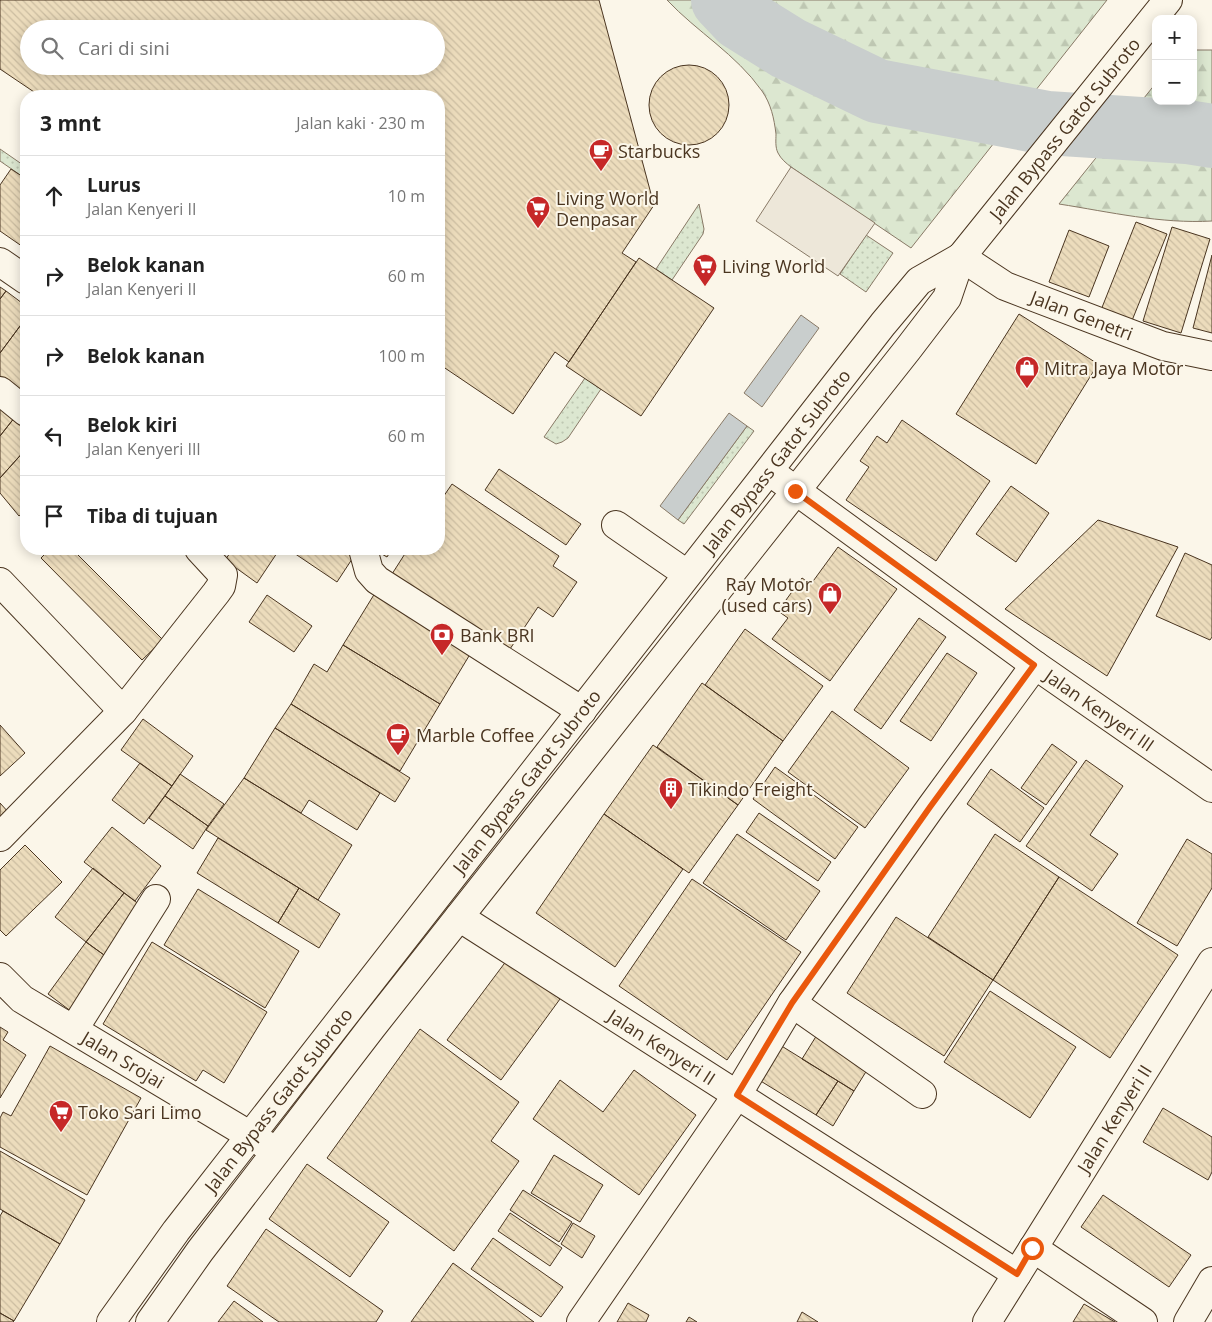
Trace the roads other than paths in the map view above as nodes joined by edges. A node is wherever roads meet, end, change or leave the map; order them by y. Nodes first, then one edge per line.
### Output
1 (1168, 0) edge
2 (960, 257) junction
3 (0, 262) edge
4 (20, 276) edge
5 (1212, 356) edge
6 (0, 391) edge
7 (20, 407) edge
8 (769, 471) junction
9 (795, 491) junction
10 (616, 525) dead end
11 (206, 555) edge
12 (365, 555) edge
13 (687, 574) junction
14 (0, 582) edge
15 (1034, 665) junction
16 (582, 710) junction
17 (123, 711) junction
18 (1212, 788) edge
19 (0, 837) edge
20 (156, 899) dead end
21 (459, 917) junction
22 (1212, 962) edge
23 (0, 977) edge
24 (792, 1003) junction
25 (74, 1029) junction
26 (922, 1094) dead end
27 (737, 1095) junction
28 (250, 1136) junction
29 (276, 1152) junction
30 (1032, 1248) junction
31 (1017, 1274) junction
32 (1212, 1281) edge
33 (111, 1322) edge
34 (150, 1322) edge
35 (581, 1322) edge
36 (988, 1322) edge
37 (1143, 1322) edge
38 (1188, 1322) edge

1 - 2 main road, Jalan Bypass Gatot Subroto
2 - 5 main road, Jalan Genetri
2 - 8 main road, Jalan Bypass Gatot Subroto
2 - 9 main road, Jalan Bypass Gatot Subroto
3 - 4 main road
6 - 7 main road
8 - 9 main road, Jalan Kenyeri III
8 - 13 main road, Jalan Bypass Gatot Subroto
9 - 15 main road, Jalan Kenyeri III
9 - 21 main road, Jalan Bypass Gatot Subroto
10 - 13 main road
11 - 17 main road
12 - 16 main road
13 - 16 main road, Jalan Bypass Gatot Subroto
14 - 17 main road
15 - 18 main road, Jalan Kenyeri III
15 - 24 main road
16 - 28 main road, Jalan Bypass Gatot Subroto
17 - 19 main road
20 - 25 main road
21 - 27 main road, Jalan Kenyeri II
21 - 29 main road, Jalan Bypass Gatot Subroto
22 - 30 main road, Jalan Kenyeri II
23 - 25 main road, Jalan Srojai
24 - 26 main road
24 - 27 main road
25 - 28 main road, Jalan Srojai
27 - 31 main road, Jalan Kenyeri II
27 - 35 main road
28 - 29 main road, Jalan Srojai
28 - 33 main road, Jalan Bypass Gatot Subroto
29 - 34 main road, Jalan Bypass Gatot Subroto
30 - 31 main road, Jalan Kenyeri II
30 - 37 main road
31 - 36 main road, Jalan Kenyeri II
32 - 38 main road

